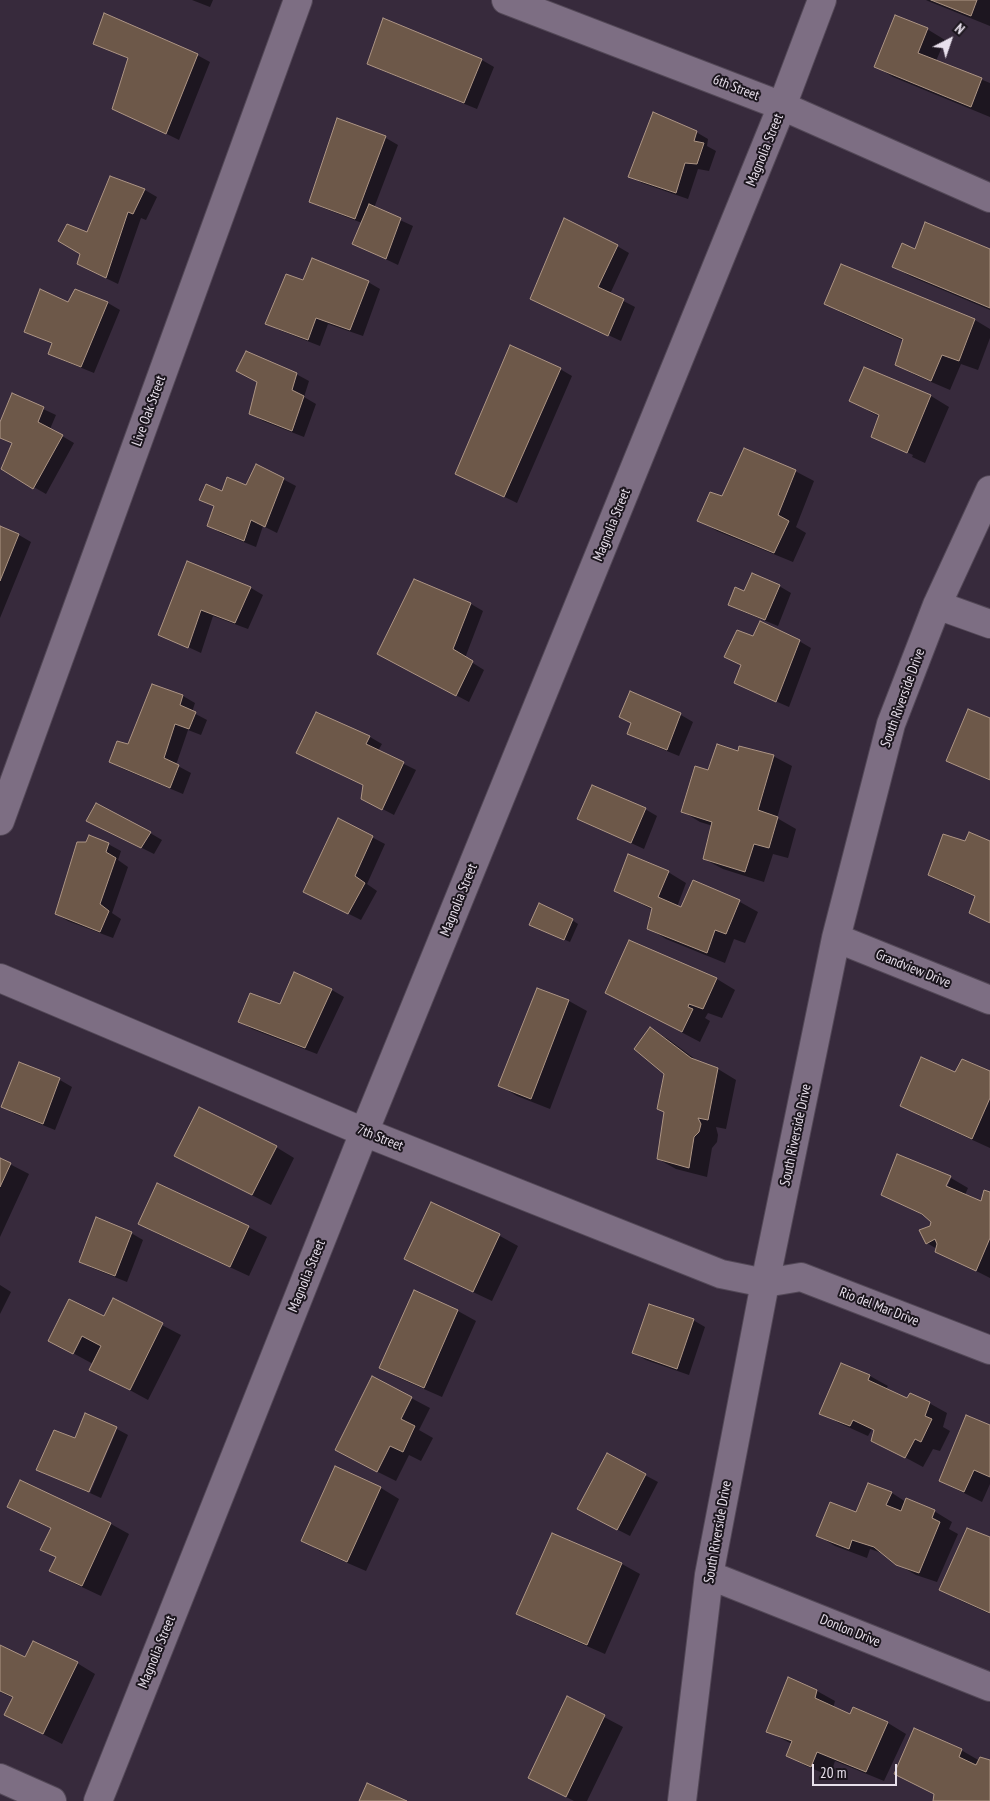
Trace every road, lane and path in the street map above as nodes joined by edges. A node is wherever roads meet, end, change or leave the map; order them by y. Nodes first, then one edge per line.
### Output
1 (298, 0) edge
2 (506, 0) edge
3 (822, 0) edge
4 (782, 106) junction
5 (990, 198) edge
6 (990, 490) edge
7 (938, 605) junction
8 (990, 624) edge
9 (0, 821) edge
10 (836, 938) junction
11 (0, 978) edge
12 (990, 1000) edge
13 (364, 1132) junction
14 (765, 1283) junction
15 (990, 1350) edge
16 (709, 1575) junction
17 (990, 1687) edge
18 (0, 1778) edge
19 (52, 1801) edge
20 (98, 1801) edge
21 (682, 1801) edge

1 - 9 street, Live Oak Street
2 - 4 street, 6th Street
3 - 4 street, Magnolia Street
4 - 5 street, 6th Street
4 - 13 street, Magnolia Street
6 - 7 street, South Riverside Drive
7 - 8 street
7 - 10 street, South Riverside Drive
10 - 12 street, Grandview Drive
10 - 14 street, South Riverside Drive
11 - 13 street, 7th Street
13 - 14 street, 7th Street
13 - 20 street, Magnolia Street
14 - 15 street, Rio del Mar Drive
14 - 16 street, South Riverside Drive
16 - 17 street, Donlon Drive
16 - 21 street, South Riverside Drive
18 - 19 street

